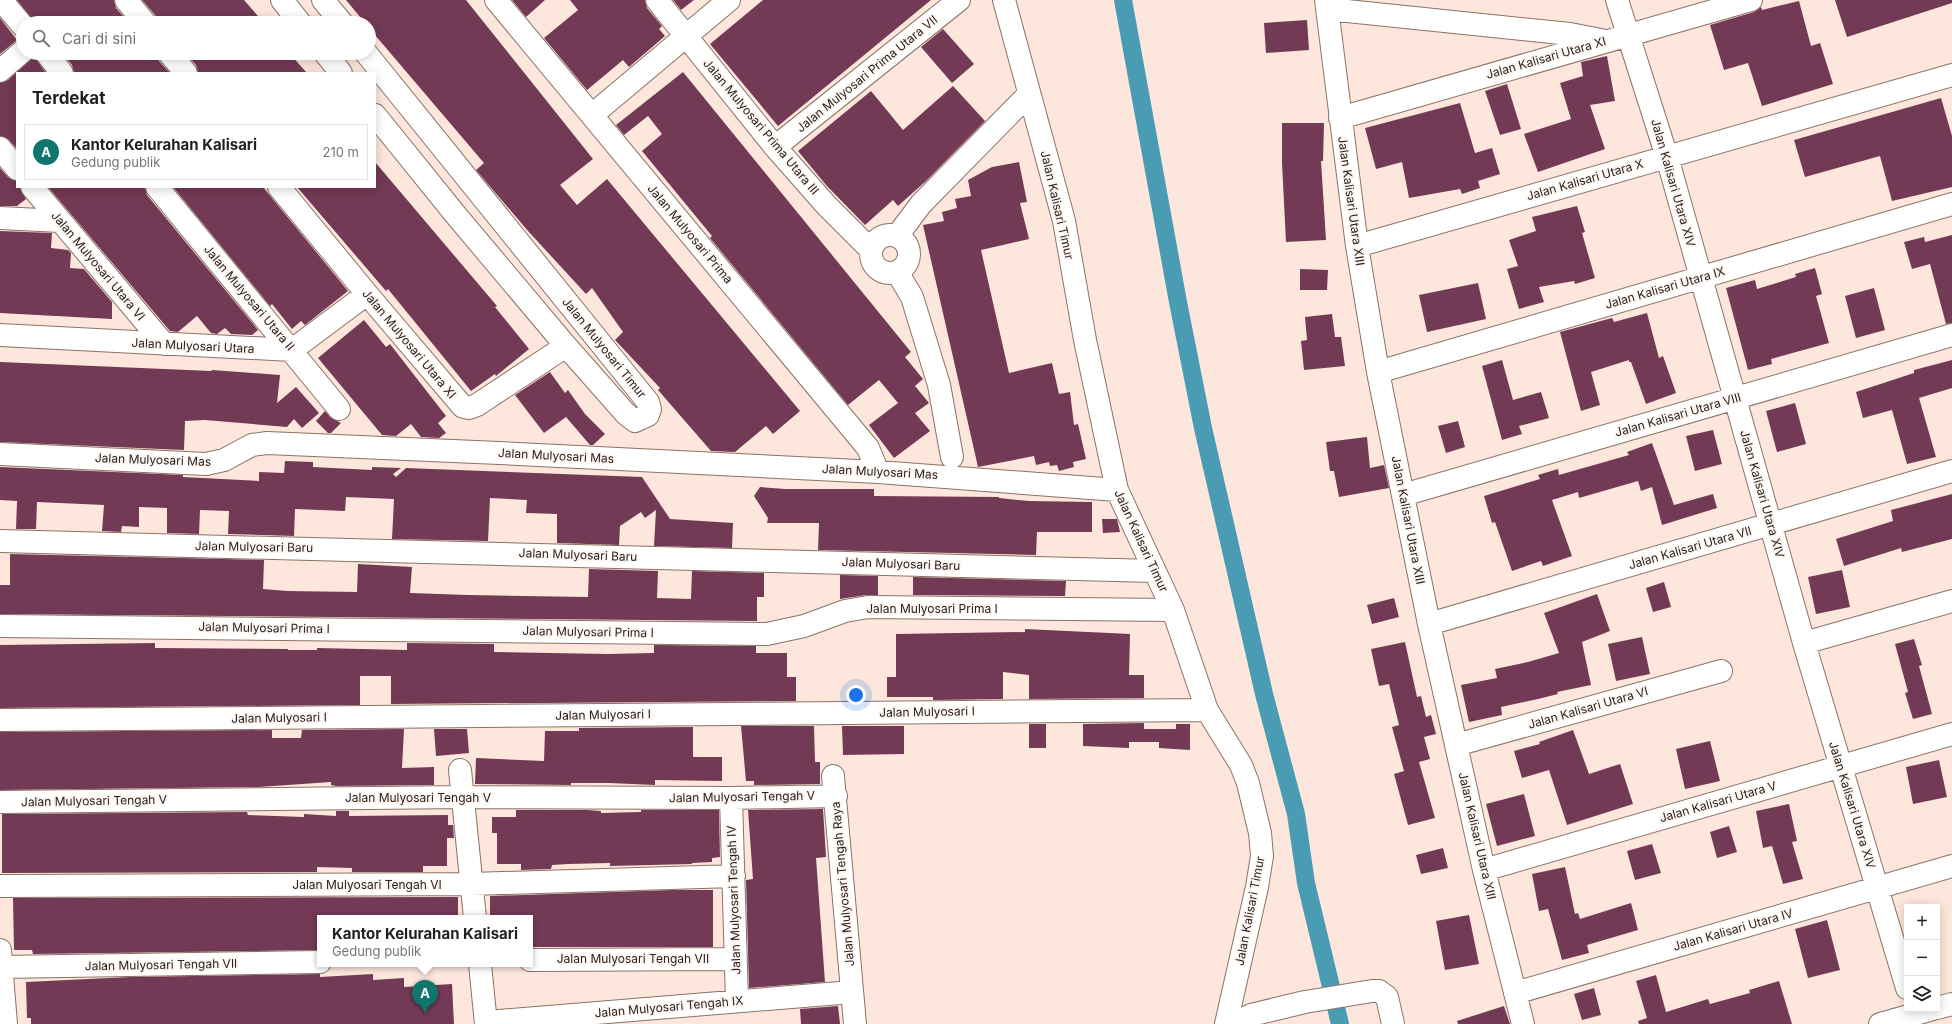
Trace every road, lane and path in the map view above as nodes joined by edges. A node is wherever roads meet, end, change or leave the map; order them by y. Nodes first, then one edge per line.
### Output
1 (1, 0) edge
2 (126, 0) edge
3 (282, 0) edge
4 (323, 0) edge
5 (496, 0) edge
6 (657, 0) edge
7 (729, 0) edge
8 (959, 0) edge
9 (1004, 0) edge
10 (1617, 0) edge
11 (1751, 0) edge
12 (1327, 4) edge
13 (139, 16) edge
14 (295, 16) edge
15 (336, 16) edge
16 (16, 18) edge
17 (1628, 35) junction
18 (686, 36) junction
19 (1606, 41) junction
20 (16, 57) edge
21 (52, 60) edge
22 (175, 60) edge
23 (331, 60) edge
24 (372, 60) edge
25 (0, 70) edge
26 (61, 72) edge
27 (185, 72) edge
28 (340, 72) edge
29 (1952, 75) edge
30 (1025, 98) junction
31 (592, 115) junction
32 (376, 116) edge
33 (1340, 118) junction
34 (775, 147) junction
35 (0, 148) edge
36 (1667, 157) junction
37 (16, 168) edge
38 (33, 188) edge
39 (158, 188) edge
40 (280, 188) edge
41 (480, 195) junction
42 (1952, 204) edge
43 (455, 214) junction
44 (0, 218) edge
45 (60, 221) junction
46 (897, 236) junction
47 (1357, 246) junction
48 (870, 250) junction
49 (897, 272) junction
50 (1700, 278) junction
51 (367, 294) junction
52 (0, 335) edge
53 (1952, 335) edge
54 (164, 344) junction
55 (566, 346) junction
56 (292, 350) junction
57 (1378, 372) junction
58 (1734, 399) junction
59 (339, 410) dead end
60 (0, 454) edge
61 (952, 457) dead end
62 (1952, 471) edge
63 (878, 472) junction
64 (1117, 490) junction
65 (1403, 495) junction
66 (1771, 524) junction
67 (0, 541) edge
68 (1155, 571) junction
69 (1952, 601) edge
70 (1173, 610) junction
71 (1429, 624) junction
72 (0, 626) edge
73 (1804, 643) junction
74 (1721, 671) dead end
75 (1207, 710) junction
76 (0, 720) edge
77 (1952, 734) edge
78 (1456, 745) junction
79 (1840, 767) junction
80 (460, 770) dead end
81 (835, 786) joint
82 (462, 797) junction
83 (731, 798) junction
84 (0, 802) edge
85 (1952, 866) edge
86 (1484, 870) junction
87 (734, 876) junction
88 (472, 884) junction
89 (0, 886) edge
90 (1877, 888) junction
91 (475, 915) edge
92 (1, 959) edge
93 (736, 959) junction
94 (533, 960) edge
95 (317, 962) edge
96 (480, 967) edge
97 (1904, 978) edge
98 (852, 992) junction
99 (1515, 993) junction
100 (737, 1001) junction
101 (1952, 1004) edge
102 (1940, 1007) edge
103 (1920, 1014) edge
104 (486, 1023) edge
105 (6, 1024) edge
106 (855, 1024) edge
107 (1226, 1024) edge
108 (1233, 1024) edge
109 (1393, 1024) edge
110 (1522, 1024) edge
111 (1880, 1024) edge

1 - 16 street
2 - 13 street
3 - 14 street
4 - 15 street
5 - 31 street, Jalan Mulyosari Prima
6 - 18 street, Jalan Mulyosari Prima Utara III
7 - 18 street
8 - 34 street, Jalan Mulyosari Prima Utara VII
9 - 30 street, Jalan Kalisari Timur
10 - 17 street, Jalan Kalisari Utara XIV
11 - 17 street, Jalan Kalisari Utara XI
12 - 19 street, Jalan Kalisari Utara XIII
12 - 33 street, Jalan Kalisari Utara XIII
17 - 19 street, Jalan Kalisari Utara XI
17 - 36 street, Jalan Kalisari Utara XIV
18 - 31 street
18 - 34 street, Jalan Mulyosari Prima Utara III
19 - 33 street, Jalan Kalisari Utara XI
20 - 25 street
21 - 26 street
22 - 27 street
23 - 28 street
24 - 41 street, Jalan Mulyosari Timur
29 - 36 street, Jalan Kalisari Utara X
30 - 46 street
30 - 64 street, Jalan Kalisari Timur
31 - 63 street, Jalan Mulyosari Prima
32 - 43 street, Jalan Mulyosari Timur
33 - 47 street, Jalan Kalisari Utara XIII
34 - 48 street, Jalan Mulyosari Prima Utara III
35 - 37 street
36 - 47 street, Jalan Kalisari Utara X
36 - 50 street, Jalan Kalisari Utara XIV
38 - 45 street, Jalan Mulyosari Utara VI
39 - 56 street, Jalan Mulyosari Utara II
40 - 51 street, Jalan Mulyosari Utara XI
41 - 43 street
41 - 55 street, Jalan Mulyosari Timur
42 - 50 street, Jalan Kalisari Utara IX
43 - 55 street, Jalan Mulyosari Timur
44 - 45 street
45 - 54 street, Jalan Mulyosari Utara VI
46 - 48 street
46 - 49 street
47 - 57 street, Jalan Kalisari Utara XIII
48 - 49 street
49 - 61 street
50 - 57 street, Jalan Kalisari Utara IX
50 - 58 street, Jalan Kalisari Utara XIV
51 - 55 street, Jalan Mulyosari Utara XI
51 - 56 street
52 - 54 street, Jalan Mulyosari Utara
53 - 58 street, Jalan Kalisari Utara VIII
54 - 56 street, Jalan Mulyosari Utara
56 - 59 street, Jalan Mulyosari Utara II
57 - 65 street, Jalan Kalisari Utara XIII
58 - 65 street, Jalan Kalisari Utara VIII
58 - 66 street, Jalan Kalisari Utara XIV
60 - 63 street, Jalan Mulyosari Mas
62 - 66 street, Jalan Kalisari Utara VII
63 - 64 street, Jalan Mulyosari Mas
64 - 68 street, Jalan Kalisari Timur
65 - 71 street, Jalan Kalisari Utara XIII
66 - 71 street, Jalan Kalisari Utara VII
66 - 73 street, Jalan Kalisari Utara XIV
67 - 68 street, Jalan Mulyosari Baru
68 - 70 street, Jalan Kalisari Timur
69 - 73 street
70 - 72 street, Jalan Mulyosari Prima I
70 - 75 street, Jalan Kalisari Timur
71 - 78 street, Jalan Kalisari Utara XIII
73 - 79 street, Jalan Kalisari Utara XIV
74 - 78 street, Jalan Kalisari Utara VI
75 - 76 street, Jalan Mulyosari I
75 - 107 street, Jalan Kalisari Timur
77 - 79 street, Jalan Kalisari Utara V
78 - 86 street, Jalan Kalisari Utara XIII
79 - 86 street, Jalan Kalisari Utara V
79 - 90 street, Jalan Kalisari Utara XIV
80 - 82 street
81 - 83 street, Jalan Mulyosari Tengah V
81 - 98 street, Jalan Mulyosari Tengah Raya
82 - 83 street, Jalan Mulyosari Tengah V
82 - 84 street, Jalan Mulyosari Tengah V
82 - 88 street
83 - 87 street, Jalan Mulyosari Tengah IV
85 - 90 street, Jalan Kalisari Utara IV
86 - 99 street, Jalan Kalisari Utara XIII
87 - 88 street, Jalan Mulyosari Tengah VI
87 - 93 street, Jalan Mulyosari Tengah IV
88 - 89 street, Jalan Mulyosari Tengah VI
88 - 91 street
90 - 97 street, Jalan Kalisari Utara XIV
90 - 99 street, Jalan Kalisari Utara IV
92 - 95 street, Jalan Mulyosari Tengah VII
92 - 105 street
93 - 94 street, Jalan Mulyosari Tengah VII
93 - 100 street, Jalan Mulyosari Tengah IV
96 - 104 street
98 - 100 street, Jalan Mulyosari Tengah IX
98 - 106 street, Jalan Mulyosari Tengah Raya
99 - 110 street, Jalan Kalisari Utara XIII
100 - 104 street, Jalan Mulyosari Tengah IX
101 - 102 street
103 - 111 street
108 - 109 street

